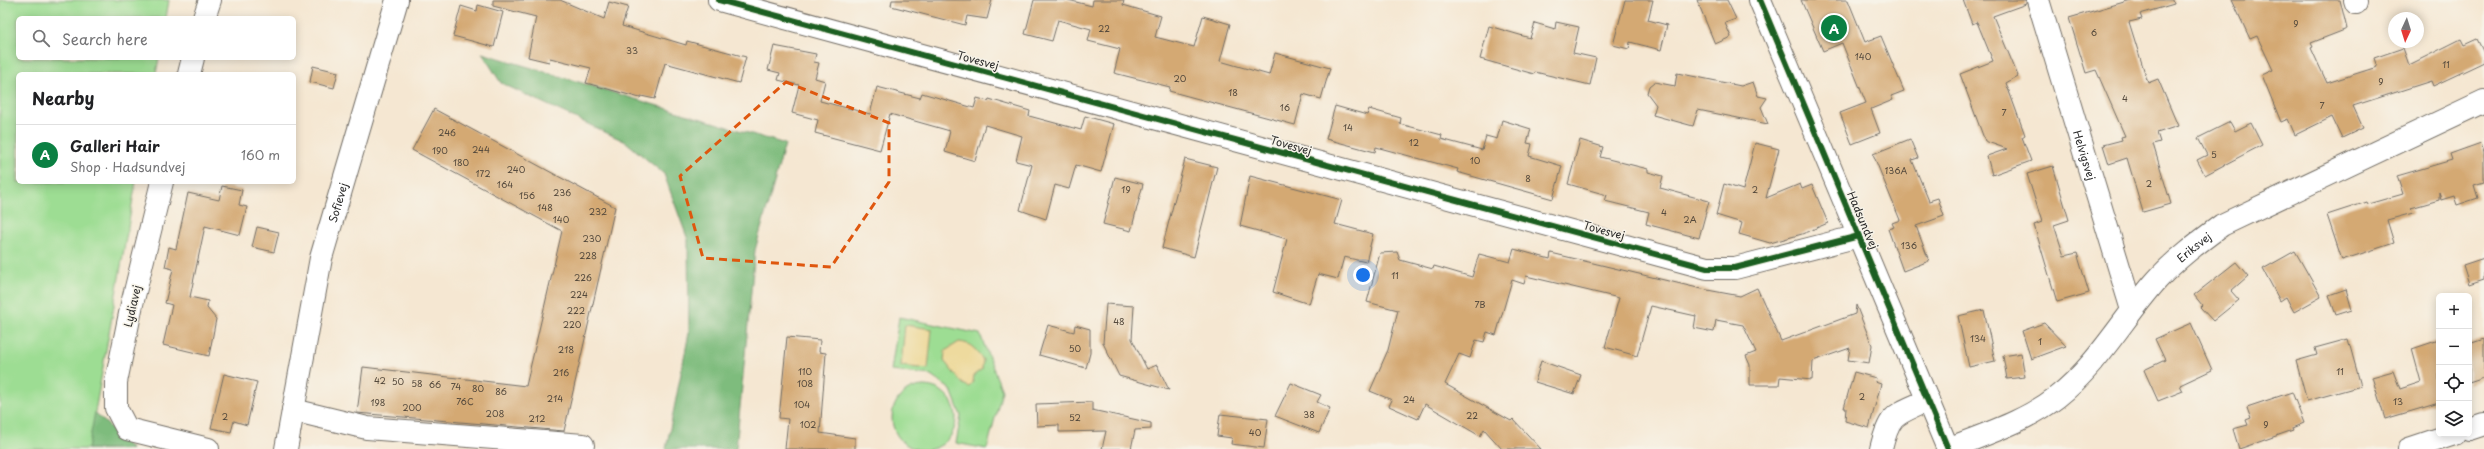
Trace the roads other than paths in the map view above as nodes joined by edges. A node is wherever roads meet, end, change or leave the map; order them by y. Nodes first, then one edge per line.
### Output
1 (210, 0) edge
2 (397, 0) edge
3 (719, 0) edge
4 (1760, 0) edge
5 (2038, 0) edge
6 (205, 16) edge
7 (192, 60) edge
8 (190, 72) edge
9 (2484, 101) edge
10 (162, 184) edge
11 (1859, 236) junction
12 (2132, 310) junction
13 (1928, 400) junction
14 (293, 410) junction
15 (2484, 424) edge
16 (2472, 428) edge
17 (2445, 437) edge
18 (583, 445) dead end
19 (208, 449) edge
20 (286, 449) edge
21 (1881, 449) edge
22 (1948, 449) edge
23 (2409, 449) edge

1 - 6 street
2 - 14 street, Sofievej
3 - 11 street, Tovesvej
4 - 11 street, Hadsundvej
5 - 12 street, Helvigsvej
7 - 8 street
9 - 12 street, Eriksvej
10 - 19 street, Lydiavej
11 - 13 street, Hadsundvej
12 - 22 street, Eriksvej
13 - 21 street
13 - 22 street, Hadsundvej
14 - 18 street
14 - 20 street, Sofievej
15 - 16 street
17 - 23 street

